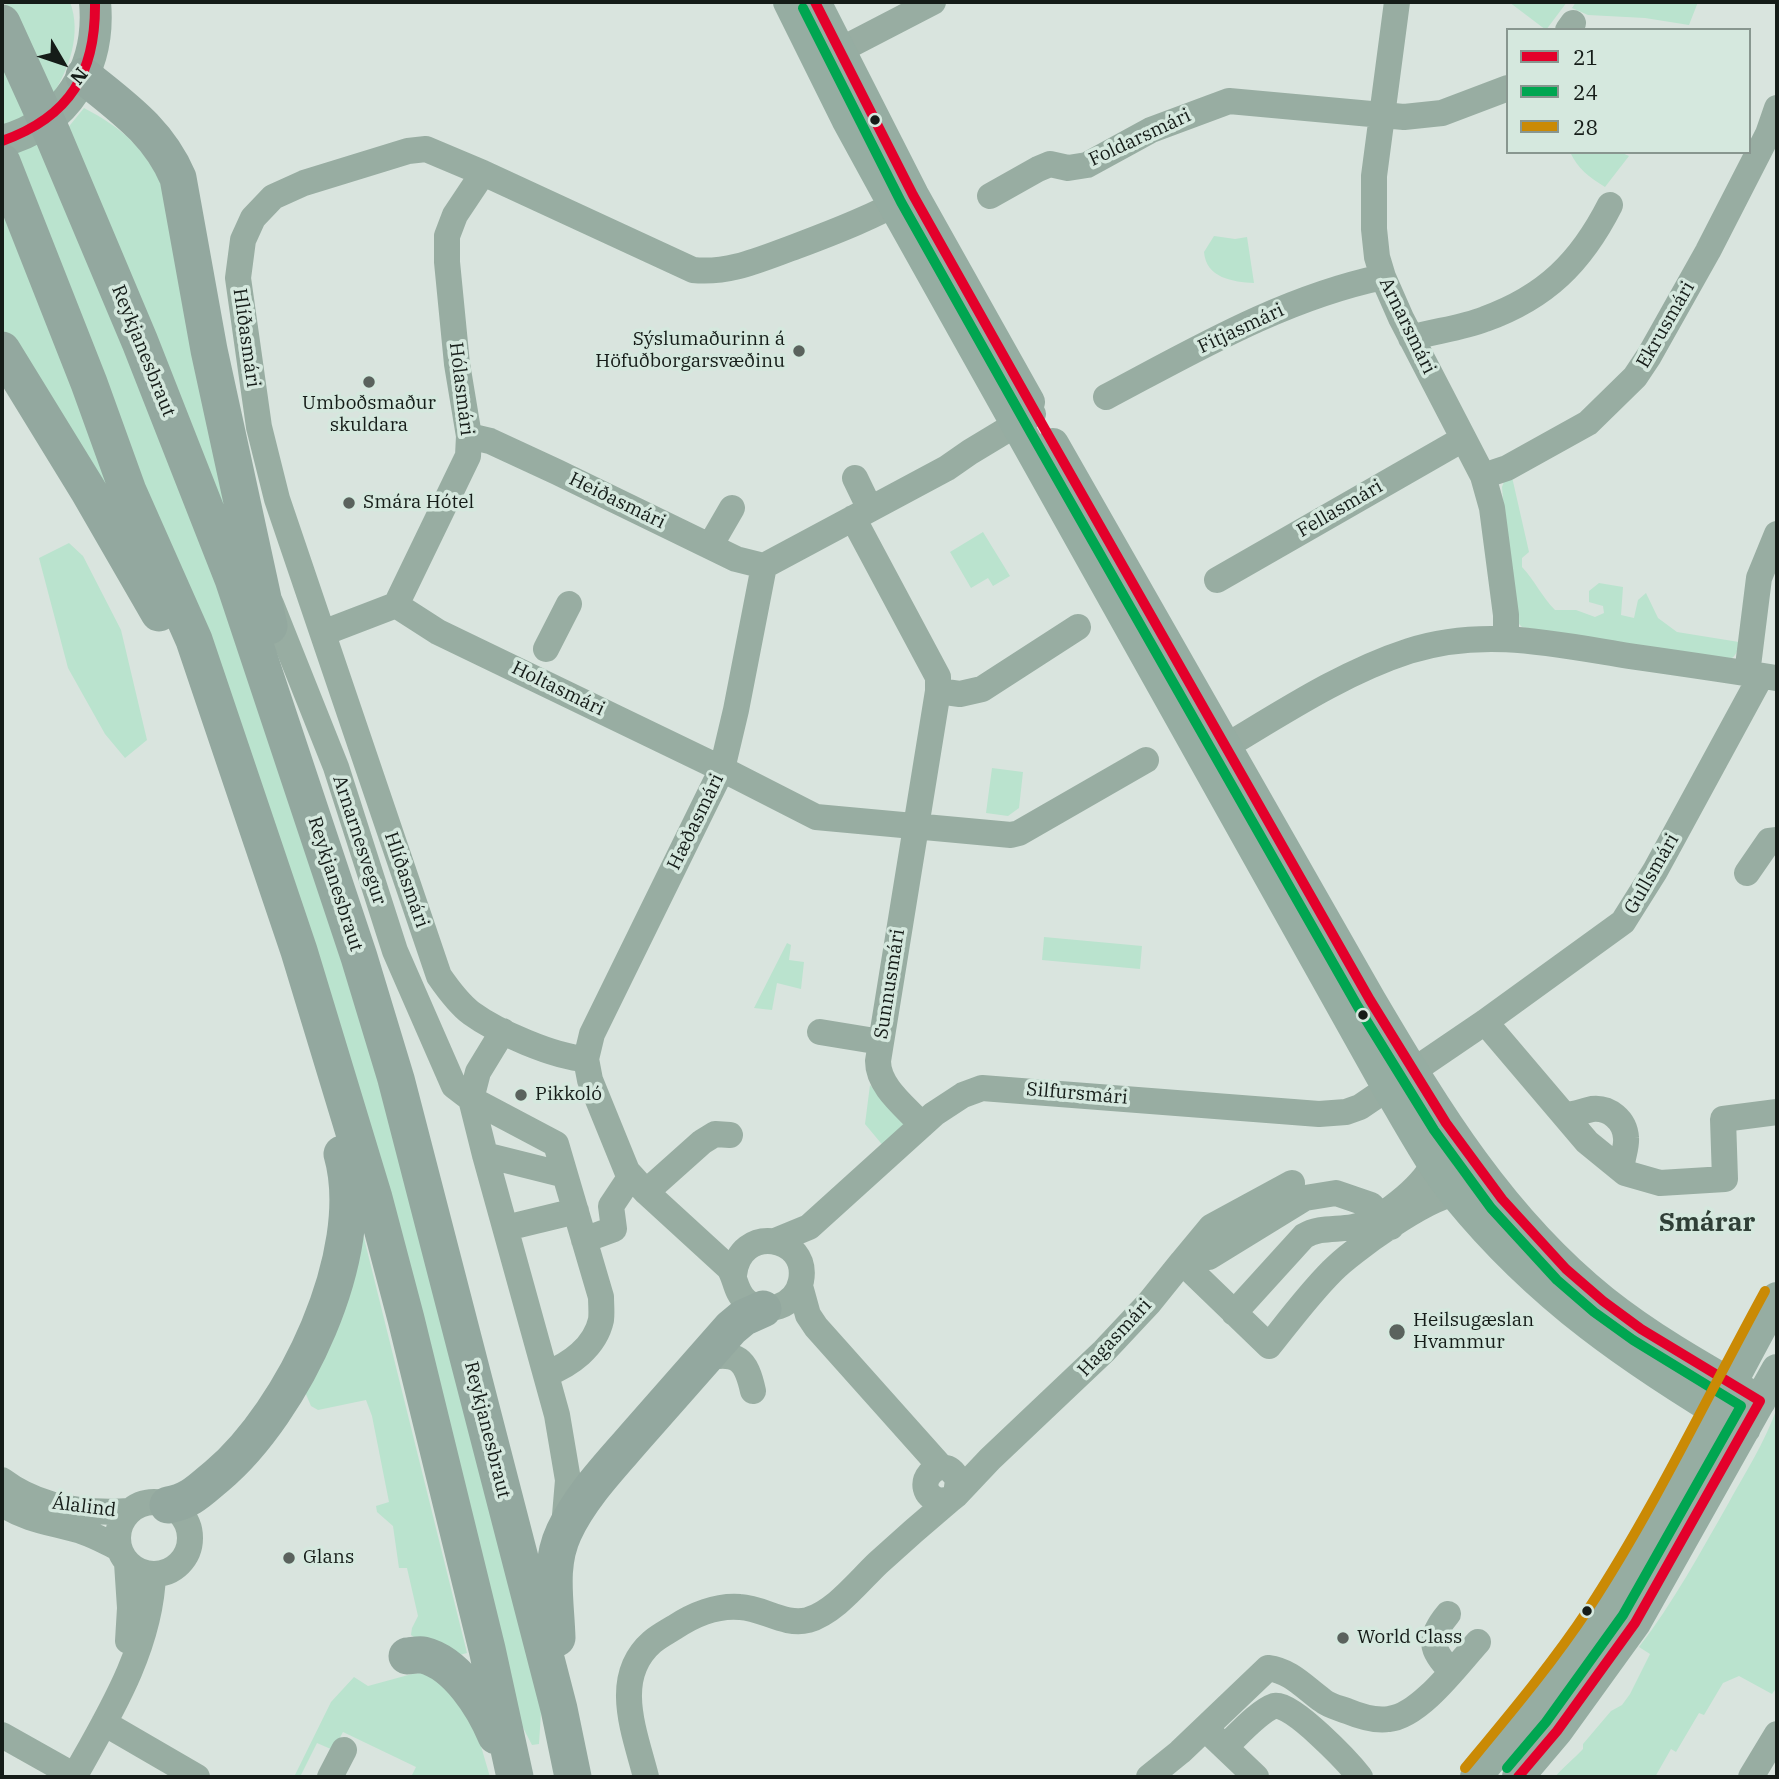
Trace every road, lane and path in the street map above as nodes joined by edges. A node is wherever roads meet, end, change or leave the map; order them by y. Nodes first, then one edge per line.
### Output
1 (95, 2) edge
2 (789, 2) edge
3 (816, 2) edge
4 (933, 2) edge
5 (1397, 2) edge
6 (2, 23) edge
7 (829, 56) junction
8 (78, 86) junction
9 (1506, 89) edge
10 (1777, 108) edge
11 (1381, 117) junction
12 (2, 141) edge
13 (2, 162) edge
14 (483, 173) junction
15 (990, 196) dead end
16 (904, 200) junction
17 (1610, 205) dead end
18 (1383, 277) junction
19 (1411, 338) junction
20 (2, 350) edge
21 (1106, 397) dead end
22 (1029, 425) junction
23 (469, 436) junction
24 (1463, 439) junction
25 (1483, 476) junction
26 (855, 478) dead end
27 (732, 508) dead end
28 (861, 514) junction
29 (1777, 534) edge
30 (710, 546) junction
31 (764, 566) junction
32 (259, 573) junction
33 (1217, 580) dead end
34 (569, 604) dead end
35 (396, 605) junction
36 (1078, 627) dead end
37 (323, 633) junction
38 (1506, 638) junction
39 (546, 649) dead end
40 (1762, 676) edge
41 (938, 691) junction
42 (1215, 752) junction
43 (236, 760) junction
44 (1146, 760) dead end
45 (722, 769) junction
46 (302, 785) junction
47 (916, 827) junction
48 (1777, 840) edge
49 (1747, 873) dead end
50 (319, 1015) junction
51 (1485, 1022) junction
52 (503, 1031) junction
53 (820, 1032) dead end
54 (881, 1042) junction
55 (586, 1059) junction
56 (1400, 1080) junction
57 (471, 1099) junction
58 (1777, 1112) edge
59 (1564, 1115) junction
60 (922, 1125) junction
61 (730, 1135) dead end
62 (485, 1155) junction
63 (1434, 1163) junction
64 (1622, 1170) junction
65 (565, 1175) junction
66 (1292, 1183) dead end
67 (638, 1184) junction
68 (1455, 1194) junction
69 (576, 1211) junction
70 (1386, 1222) junction
71 (809, 1227) junction
72 (506, 1228) junction
73 (693, 1234) junction
74 (584, 1240) junction
75 (763, 1244) junction
76 (1209, 1257) dead end
77 (798, 1259) junction
78 (1182, 1262) junction
79 (734, 1275) junction
80 (800, 1286) junction
81 (1777, 1298) edge
82 (769, 1308) junction
83 (1234, 1312) junction
84 (705, 1358) junction
85 (1777, 1370) edge
86 (546, 1374) junction
87 (753, 1391) dead end
88 (1722, 1397) junction
89 (1760, 1401) junction
90 (1745, 1429) junction
91 (990, 1459) junction
92 (935, 1476) junction
93 (2, 1480) edge
94 (953, 1497) junction
95 (2, 1504) edge
96 (168, 1506) junction
97 (130, 1511) junction
98 (564, 1532) junction
99 (912, 1532) junction
100 (123, 1555) junction
101 (153, 1574) junction
102 (1448, 1614) dead end
103 (1478, 1642) dead end
104 (407, 1656) dead end
105 (132, 1664) junction
106 (1451, 1671) junction
107 (559, 1709) junction
108 (104, 1723) junction
109 (1205, 1729) junction
110 (1777, 1734) edge
111 (2, 1735) edge
112 (344, 1750) dead end
113 (1180, 1752) junction
114 (1239, 1761) edge
115 (74, 1777) edge
116 (197, 1777) edge
117 (330, 1777) edge
118 (513, 1777) edge
119 (573, 1777) edge
120 (646, 1777) edge
121 (1149, 1777) edge
122 (1165, 1777) edge
123 (1344, 1777) edge
124 (1360, 1777) edge
125 (1476, 1777) edge
126 (1518, 1777) edge
127 (1751, 1777) edge

1 - 8 main road
2 - 7 main road
3 - 7 main road
4 - 7 street
5 - 11 street, Arnarsmári
6 - 46 highway, Reykjanesbraut
7 - 16 main road
8 - 12 main road
8 - 32 highway
9 - 11 street, Foldarsmári
10 - 25 street, Ekrusmári
11 - 15 street, Foldarsmári
11 - 18 street, Arnarsmári
13 - 43 highway
14 - 16 street, Hlíðasmári
14 - 23 street, Hólasmári
14 - 37 street, Hlíðasmári
16 - 22 main road
17 - 19 street
18 - 19 street, Arnarsmári
18 - 21 street, Fitjasmári
19 - 24 street, Arnarsmári
20 - 43 highway
22 - 28 street
22 - 42 main road
23 - 30 street, Heiðasmári
23 - 35 street, Hólasmári
24 - 25 street, Arnarsmári
24 - 33 street, Fellasmári
25 - 38 street, Arnarsmári
26 - 28 street, Sunnusmári
27 - 30 street
28 - 31 street
28 - 41 street, Sunnusmári
29 - 40 street
30 - 31 street, Heiðasmári
31 - 45 street, Hæðasmári
32 - 46 highway
32 - 57 street, Arnarnesvegur
34 - 39 street
35 - 37 street
35 - 45 street, Holtasmári
36 - 41 street
37 - 52 street, Hlíðasmári
38 - 40 street
38 - 42 street
40 - 51 street, Gullsmári
41 - 47 street, Sunnusmári
42 - 56 main road
43 - 50 highway
44 - 47 street
45 - 47 street
45 - 55 street, Hæðasmári
46 - 107 highway, Reykjanesbraut
47 - 54 street, Sunnusmári
48 - 49 street
50 - 96 highway
50 - 118 highway
51 - 56 street, Gullsmári
51 - 59 street
52 - 55 street, Hlíðasmári
52 - 57 street
53 - 54 street
54 - 60 street, Sunnusmári
55 - 67 street
56 - 60 street, Silfursmári
56 - 63 main road
56 - 88 main road
57 - 62 street
57 - 65 street
58 - 64 street
59 - 64 street
59 - 64 street
60 - 71 street, Silfursmári
61 - 67 street
62 - 65 street
62 - 72 street
63 - 68 main road
63 - 70 street
65 - 69 street
66 - 78 street, Hagasmári
67 - 73 street
67 - 74 street
68 - 70 street
68 - 88 main road
69 - 72 street
69 - 74 street
70 - 76 street
70 - 83 street
70 - 83 street
71 - 75 street, Silfursmári
71 - 77 street, Silfursmári
72 - 86 street
73 - 75 street
73 - 79 street
74 - 86 street
75 - 77 street
75 - 79 street
77 - 80 street
78 - 83 street
78 - 91 street, Hagasmári
79 - 82 street
80 - 82 street
80 - 92 street
81 - 88 main road
82 - 84 highway
82 - 92 street
84 - 87 street
84 - 98 highway
85 - 89 main road
86 - 98 street
88 - 89 main road
88 - 90 main road
88 - 125 main road
89 - 90 main road
90 - 126 main road
91 - 92 street
91 - 94 street, Hagasmári
92 - 94 street
92 - 99 street
93 - 97 street, Álalind
94 - 99 street, Hagasmári
95 - 100 street, Álalind
96 - 97 street
96 - 101 street
97 - 100 street
98 - 107 highway
99 - 120 street, Hagasmári
100 - 101 street
100 - 105 street
101 - 105 street
102 - 106 street
103 - 106 street
104 - 118 highway
105 - 108 street
106 - 109 street
107 - 119 highway, Reykjanesbraut
108 - 115 street
108 - 116 street
109 - 113 street
109 - 114 street
110 - 127 street
111 - 115 street
112 - 117 street
113 - 121 street
113 - 122 street
114 - 123 street
114 - 124 street

